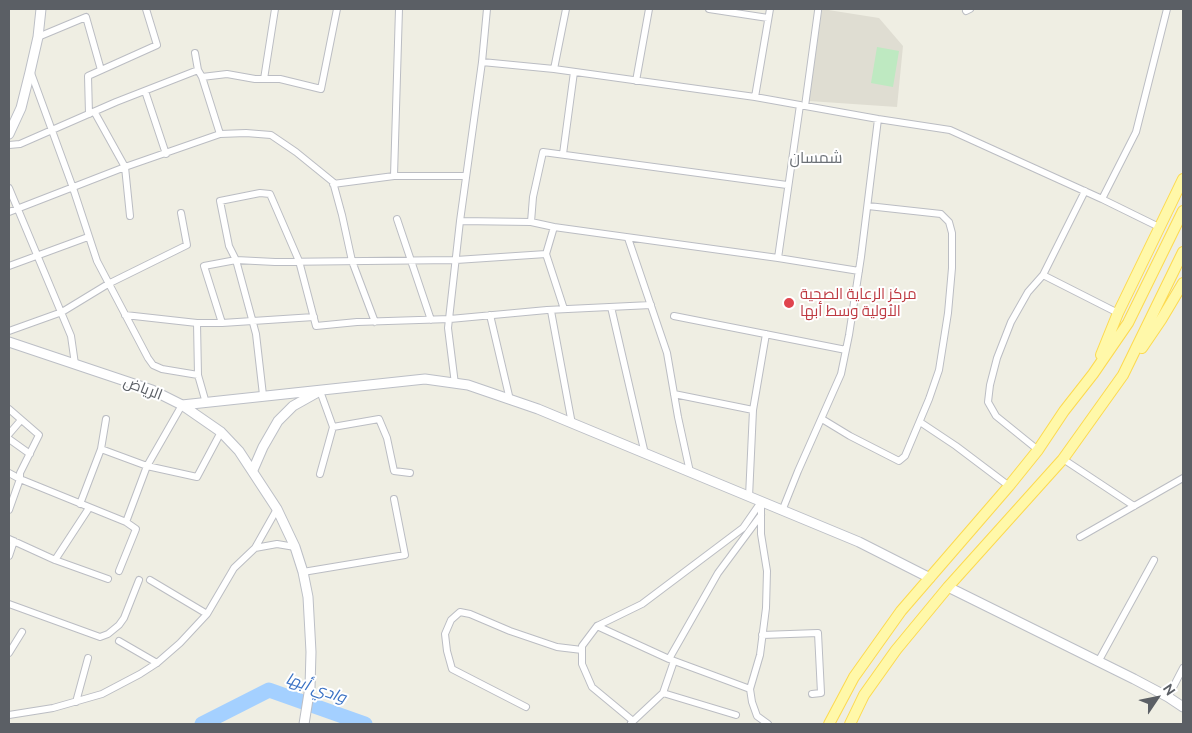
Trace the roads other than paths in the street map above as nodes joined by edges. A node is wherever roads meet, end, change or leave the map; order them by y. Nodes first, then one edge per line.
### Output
1 (41, 9) edge
2 (146, 9) edge
3 (275, 9) edge
4 (337, 9) edge
5 (399, 9) edge
6 (487, 9) edge
7 (566, 9) edge
8 (649, 9) edge
9 (709, 9) edge
10 (770, 9) edge
11 (1167, 9) edge
12 (818, 11) dead end
13 (768, 18) junction
14 (38, 37) junction
15 (195, 53) dead end
16 (482, 62) junction
17 (554, 69) junction
18 (101, 70) junction
19 (30, 72) junction
20 (574, 72) junction
21 (200, 73) junction
22 (264, 80) junction
23 (636, 81) junction
24 (145, 91) junction
25 (755, 98) junction
26 (803, 106) junction
27 (92, 113) junction
28 (878, 120) junction
29 (52, 132) junction
30 (9, 134) edge
31 (220, 134) junction
32 (9, 145) edge
33 (166, 154) junction
34 (563, 154) junction
35 (125, 167) junction
36 (394, 176) junction
37 (466, 176) junction
38 (1183, 179) edge
39 (1183, 183) edge
40 (333, 184) junction
41 (787, 185) junction
42 (9, 188) edge
43 (73, 188) junction
44 (1085, 191) junction
45 (1177, 193) junction
46 (1102, 199) junction
47 (868, 206) junction
48 (19, 209) junction
49 (1183, 211) edge
50 (9, 212) edge
51 (181, 213) dead end
52 (130, 216) dead end
53 (397, 219) dead end
54 (460, 221) junction
55 (532, 222) junction
56 (554, 227) junction
57 (1159, 228) junction
58 (88, 237) junction
59 (628, 238) junction
60 (1183, 252) edge
61 (37, 254) junction
62 (546, 254) junction
63 (778, 258) junction
64 (236, 260) junction
65 (411, 260) junction
66 (456, 260) junction
67 (352, 261) junction
68 (299, 262) junction
69 (9, 266) edge
70 (859, 271) junction
71 (1042, 275) junction
72 (1183, 283) edge
73 (108, 284) junction
74 (651, 305) junction
75 (611, 307) junction
76 (564, 309) junction
77 (551, 310) junction
78 (62, 312) junction
79 (1118, 313) junction
80 (125, 315) junction
81 (490, 316) junction
82 (674, 316) dead end
83 (314, 317) junction
84 (450, 319) junction
85 (431, 320) junction
86 (252, 321) junction
87 (375, 322) junction
88 (197, 323) junction
89 (222, 323) junction
90 (9, 331) edge
91 (766, 334) junction
92 (9, 342) edge
93 (846, 350) junction
94 (75, 364) junction
95 (1094, 374) junction
96 (198, 375) junction
97 (1122, 376) junction
98 (455, 384) junction
99 (320, 391) junction
100 (674, 394) junction
101 (263, 395) junction
102 (510, 400) junction
103 (206, 403) junction
104 (182, 405) junction
105 (9, 409) edge
106 (753, 410) junction
107 (106, 419) dead end
108 (822, 419) junction
109 (21, 420) junction
110 (920, 422) junction
111 (572, 424) junction
112 (333, 427) junction
113 (221, 432) junction
114 (9, 434) edge
115 (9, 439) edge
116 (101, 449) junction
117 (1038, 450) junction
118 (30, 454) junction
119 (645, 454) junction
120 (1063, 459) junction
121 (147, 466) junction
122 (253, 470) junction
123 (690, 472) junction
124 (9, 473) edge
125 (410, 473) dead end
126 (320, 474) dead end
127 (1183, 478) edge
128 (20, 479) junction
129 (1009, 486) junction
130 (749, 497) junction
131 (394, 499) dead end
132 (761, 502) junction
133 (80, 504) junction
134 (1134, 506) junction
135 (89, 508) junction
136 (278, 509) junction
137 (9, 510) edge
138 (782, 510) junction
139 (761, 515) junction
140 (126, 522) junction
141 (1080, 537) dead end
142 (12, 540) edge
143 (295, 547) junction
144 (255, 548) junction
145 (9, 556) edge
146 (55, 560) junction
147 (1154, 560) dead end
148 (119, 571) dead end
149 (303, 572) junction
150 (930, 578) junction
151 (108, 579) dead end
152 (139, 580) dead end
153 (150, 580) dead end
154 (948, 587) junction
155 (9, 604) edge
156 (207, 614) junction
157 (597, 626) junction
158 (22, 632) dead end
159 (762, 635) junction
160 (119, 641) dead end
161 (582, 650) junction
162 (9, 653) edge
163 (88, 658) dead end
164 (671, 660) junction
165 (1098, 662) junction
166 (157, 663) junction
167 (1183, 668) edge
168 (750, 689) junction
169 (663, 693) junction
170 (812, 694) dead end
171 (1168, 697) junction
172 (76, 702) junction
173 (526, 707) dead end
174 (1183, 707) edge
175 (9, 715) edge
176 (736, 715) dead end
177 (632, 723) edge
178 (304, 724) edge
179 (768, 724) edge
180 (830, 724) edge
181 (850, 724) edge

1 - 14 street
2 - 18 street
3 - 22 street
4 - 22 street
5 - 36 street
6 - 16 street
7 - 17 street
8 - 23 street
9 - 13 street
10 - 13 street
11 - 46 street
12 - 26 street
13 - 25 street
14 - 18 street
14 - 19 street
15 - 21 street
16 - 17 street
16 - 37 street
17 - 20 street
18 - 27 street
19 - 29 street
19 - 30 street
20 - 23 street
20 - 34 street
21 - 22 street
21 - 24 street
21 - 31 street
23 - 25 street
24 - 27 street
24 - 33 street
25 - 26 street
26 - 28 street
26 - 41 street
27 - 29 street
27 - 35 street
28 - 44 street
28 - 47 street
29 - 32 street
29 - 43 street
31 - 33 street
31 - 40 street
33 - 35 street
34 - 41 street
34 - 55 street
35 - 43 street
35 - 52 street
36 - 37 street
36 - 40 street
37 - 54 street
38 - 45 main road
39 - 45 main road
40 - 67 street
41 - 63 street
42 - 48 street
43 - 48 street
43 - 58 street
44 - 46 street
44 - 71 street
45 - 57 main road
46 - 57 street
47 - 70 street
47 - 110 street
48 - 50 street
48 - 61 street
49 - 95 main road
51 - 73 street
53 - 65 street
54 - 55 street
54 - 66 street
55 - 56 street
56 - 59 street
56 - 62 street
57 - 79 main road
58 - 61 street
58 - 73 street
59 - 63 street
59 - 74 street
60 - 97 main road
61 - 69 street
61 - 78 street
62 - 66 street
62 - 76 street
63 - 70 street
64 - 68 street
64 - 68 street
64 - 86 street
64 - 89 street
65 - 66 street
65 - 67 street
65 - 85 street
66 - 84 street
67 - 68 street
67 - 87 street
68 - 83 street
70 - 93 street
71 - 79 street
71 - 117 street
72 - 97 main road
73 - 78 street
73 - 80 street
74 - 75 street
74 - 100 street
75 - 76 street
75 - 119 street
76 - 77 street
77 - 81 street
77 - 111 street
78 - 90 street
78 - 94 street
79 - 95 main road
80 - 88 street
80 - 96 street
81 - 84 street
81 - 102 street
82 - 91 street
83 - 86 street
83 - 87 street
84 - 85 street
84 - 98 street
85 - 87 street
86 - 89 street
86 - 101 street
88 - 89 street
88 - 96 street
91 - 93 street
91 - 106 street
92 - 94 street, الرياض
93 - 108 street
94 - 104 street, الرياض
95 - 117 main road
96 - 103 street
97 - 120 main road
98 - 99 street
98 - 102 street
99 - 101 street
99 - 112 street
99 - 122 street
100 - 106 street
100 - 123 street
101 - 103 street
102 - 111 street
103 - 104 street
104 - 113 street, الرياض
104 - 121 street
105 - 109 street
106 - 130 street
107 - 116 street
108 - 110 street
108 - 138 street
109 - 114 street
109 - 118 street
110 - 129 street
111 - 119 street
112 - 125 street
112 - 126 street
113 - 121 street
113 - 122 street, الرياض
115 - 118 street
116 - 121 street
116 - 133 street
117 - 129 main road
118 - 128 street
119 - 123 street
120 - 134 street
120 - 154 main road
121 - 140 street
122 - 136 street, الرياض
123 - 130 street
124 - 128 street
127 - 134 street
128 - 133 street
128 - 137 street
129 - 150 main road
130 - 132 street
131 - 149 street
132 - 138 street
132 - 139 street
132 - 157 street
133 - 135 street
134 - 141 street
135 - 140 street
135 - 146 street
136 - 143 street, الرياض
136 - 144 street
138 - 150 street
139 - 159 street
139 - 164 street
140 - 148 street
142 - 145 street
142 - 146 street
143 - 144 street
143 - 149 street, الرياض
144 - 156 street
146 - 151 street
147 - 165 street
149 - 178 street, الرياض
150 - 180 main road
152 - 155 street
153 - 156 street
154 - 165 street
154 - 181 main road
156 - 166 street
157 - 161 street
157 - 164 street
158 - 162 street
159 - 168 street
159 - 170 street
160 - 166 street
161 - 173 street
161 - 177 street
163 - 172 street
164 - 168 street
164 - 169 street
165 - 171 street
166 - 172 street
167 - 171 street
168 - 179 street
169 - 176 street
169 - 177 street
171 - 174 street
172 - 175 street

